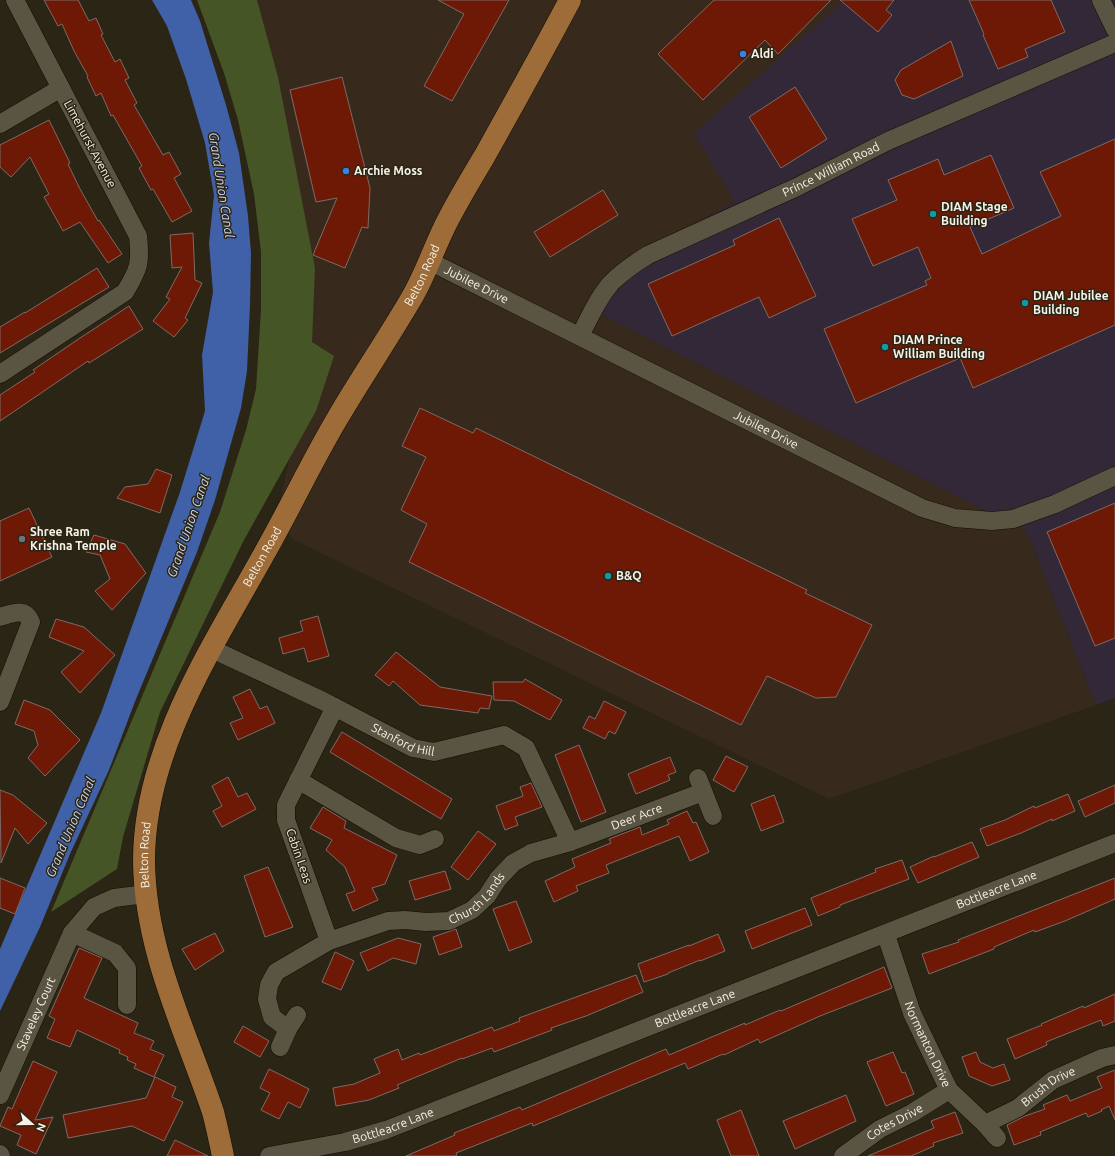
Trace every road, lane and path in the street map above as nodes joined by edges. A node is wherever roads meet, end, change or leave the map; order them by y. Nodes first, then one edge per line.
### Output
1 (15, 0) edge
2 (570, 0) edge
3 (1101, 0) edge
4 (1115, 29) edge
5 (1115, 44) edge
6 (61, 88) junction
7 (0, 124) edge
8 (429, 261) junction
9 (580, 336) junction
10 (0, 374) edge
11 (1115, 476) edge
12 (0, 617) edge
13 (212, 649) junction
14 (0, 702) edge
15 (335, 707) junction
16 (298, 780) junction
17 (713, 816) dead end
18 (435, 839) dead end
19 (570, 842) junction
20 (1115, 843) edge
21 (146, 894) junction
22 (72, 933) junction
23 (886, 935) junction
24 (329, 941) junction
25 (127, 1005) dead end
26 (280, 1047) dead end
27 (1115, 1055) edge
28 (949, 1090) junction
29 (0, 1095) edge
30 (985, 1124) junction
31 (997, 1138) dead end
32 (223, 1156) edge
33 (269, 1156) edge
34 (843, 1156) edge

1 - 6 street, Limehurst Avenue
2 - 8 main road, Belton Road
3 - 4 street
5 - 9 street, Prince William Road
6 - 7 street
6 - 10 street, Limehurst Avenue
8 - 9 street, Jubilee Drive
8 - 13 main road, Belton Road
9 - 11 street, Jubilee Drive
12 - 14 street
13 - 15 street, Stanford Hill
13 - 21 main road, Belton Road
15 - 16 street, Cabin Leas
15 - 19 street, Stanford Hill
16 - 18 street
16 - 24 street, Cabin Leas
17 - 19 street, Deer Acre
19 - 24 street, Church Lands
20 - 23 street, Bottleacre Lane
21 - 22 street, Staveley Court
21 - 32 main road, Belton Road
22 - 25 street
22 - 29 street, Staveley Court
23 - 28 street, Normanton Drive
23 - 33 street, Bottleacre Lane
24 - 26 street, Church Lands
27 - 30 street, Brush Drive
28 - 30 street, Normanton Drive
28 - 34 street, Cotes Drive
30 - 31 street, Normanton Drive

